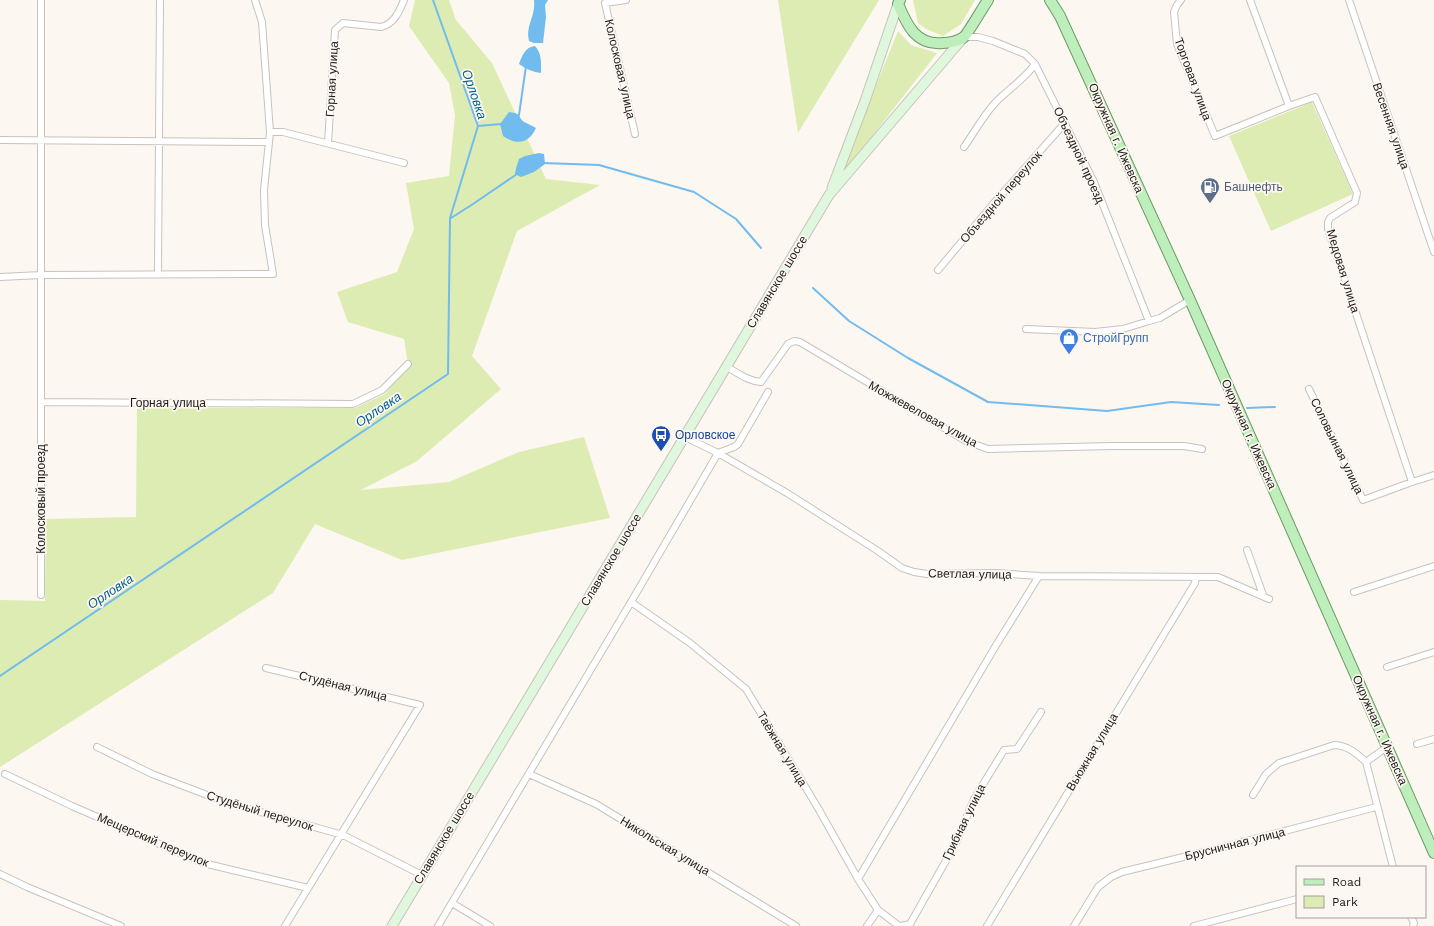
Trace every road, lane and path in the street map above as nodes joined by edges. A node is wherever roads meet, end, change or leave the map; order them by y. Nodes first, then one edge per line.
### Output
1 (41, 0) edge
2 (160, 0) edge
3 (255, 0) edge
4 (404, 0) edge
5 (626, 0) edge
6 (988, 0) edge
7 (995, 0) edge
8 (1050, 0) edge
9 (1057, 0) edge
10 (1181, 0) edge
11 (1250, 0) edge
12 (1349, 0) edge
13 (899, 2) edge
14 (1060, 16) junction
15 (964, 37) junction
16 (1035, 64) junction
17 (1289, 106) junction
18 (1064, 124) junction
19 (270, 132) junction
20 (635, 134) dead end
21 (0, 140) edge
22 (42, 140) junction
23 (159, 141) junction
24 (269, 142) junction
25 (328, 143) junction
26 (964, 147) dead end
27 (404, 164) dead end
28 (829, 195) junction
29 (1434, 252) edge
30 (938, 270) dead end
31 (158, 274) junction
32 (41, 275) junction
33 (0, 277) edge
34 (1190, 300) junction
35 (1150, 321) junction
36 (1026, 329) dead end
37 (408, 364) dead end
38 (726, 367) junction
39 (1309, 389) dead end
40 (768, 392) dead end
41 (41, 402) junction
42 (685, 437) junction
43 (1202, 449) dead end
44 (718, 453) junction
45 (1434, 475) edge
46 (1412, 482) junction
47 (1247, 550) dead end
48 (1434, 566) edge
49 (1039, 576) junction
50 (1196, 577) junction
51 (1354, 592) dead end
52 (41, 595) dead end
53 (1263, 596) junction
54 (1270, 599) dead end
55 (631, 602) junction
56 (1434, 652) edge
57 (1387, 667) dead end
58 (266, 668) dead end
59 (1041, 712) dead end
60 (1434, 738) edge
61 (1417, 744) dead end
62 (97, 747) dead end
63 (1387, 747) junction
64 (1366, 762) junction
65 (5, 774) dead end
66 (529, 774) junction
67 (1253, 795) dead end
68 (1376, 807) junction
69 (341, 835) junction
70 (1434, 853) edge
71 (1393, 866) edge
72 (0, 874) edge
73 (422, 875) junction
74 (858, 879) junction
75 (308, 888) junction
76 (1296, 899) edge
77 (452, 903) junction
78 (878, 910) junction
79 (910, 924) joint
80 (121, 926) edge
81 (285, 926) edge
82 (392, 926) edge
83 (438, 926) edge
84 (490, 926) edge
85 (796, 926) edge
86 (867, 926) edge
87 (900, 926) edge
88 (987, 926) edge
89 (1074, 926) edge
90 (1194, 926) edge

1 - 22 street
2 - 23 street
3 - 19 street
4 - 25 street, Горная улица
5 - 20 street, Колосковая улица
6 - 15 main road
7 - 15 main road
8 - 14 main road, Окружная г. Ижевска
9 - 14 main road, Окружная г. Ижевска
10 - 17 street, Торговая улица
11 - 17 street
12 - 29 street, Весенняя улица
13 - 15 main road
13 - 28 main road, Славянское шоссе
14 - 34 main road, Окружная г. Ижевска
15 - 16 street, Объездной проезд
15 - 28 main road, Славянское шоссе
16 - 18 street, Объездной проезд
16 - 26 street
17 - 46 street, Медовая улица
18 - 30 street, Объездной переулок
18 - 35 street, Объездной проезд
19 - 24 street
19 - 25 street
21 - 22 street
22 - 23 street
22 - 32 street
23 - 24 street
23 - 31 street
24 - 31 street
25 - 27 street
28 - 38 main road, Славянское шоссе
31 - 32 street
32 - 33 street
32 - 41 street
34 - 35 street
34 - 63 main road, Окружная г. Ижевска
35 - 36 street
37 - 41 street, Горная улица
38 - 42 main road, Славянское шоссе
38 - 43 street, Можжевеловая улица
39 - 46 street, Соловьиная улица
40 - 44 street
41 - 52 street, Колосковый проезд
42 - 44 street, Светлая улица
42 - 73 main road, Славянское шоссе
44 - 49 street, Светлая улица
44 - 55 street
45 - 46 street, Соловьиная улица
47 - 53 street
48 - 51 street
49 - 50 street, Светлая улица
49 - 74 street
50 - 53 street, Светлая улица
50 - 88 street, Вьюжная улица
53 - 54 street, Светлая улица
55 - 66 street
55 - 74 street, Таёжная улица
56 - 57 street
58 - 69 street, Студёная улица
59 - 79 street, Грибная улица
60 - 61 street
62 - 69 street, Студёный переулок
63 - 64 street
63 - 70 main road, Окружная г. Ижевска
64 - 67 street
64 - 68 street
65 - 75 street, Мещерский переулок
66 - 77 street
66 - 85 street, Никольская улица
68 - 71 street
68 - 89 street, Брусничная улица
69 - 73 street, Студёный переулок
69 - 75 street
72 - 80 street
73 - 82 main road, Славянское шоссе
74 - 78 street, Таёжная улица
75 - 81 street
76 - 90 street
77 - 83 street
77 - 84 street
78 - 86 street
78 - 87 street, Таёжная улица
79 - 87 street, Таёжная улица

